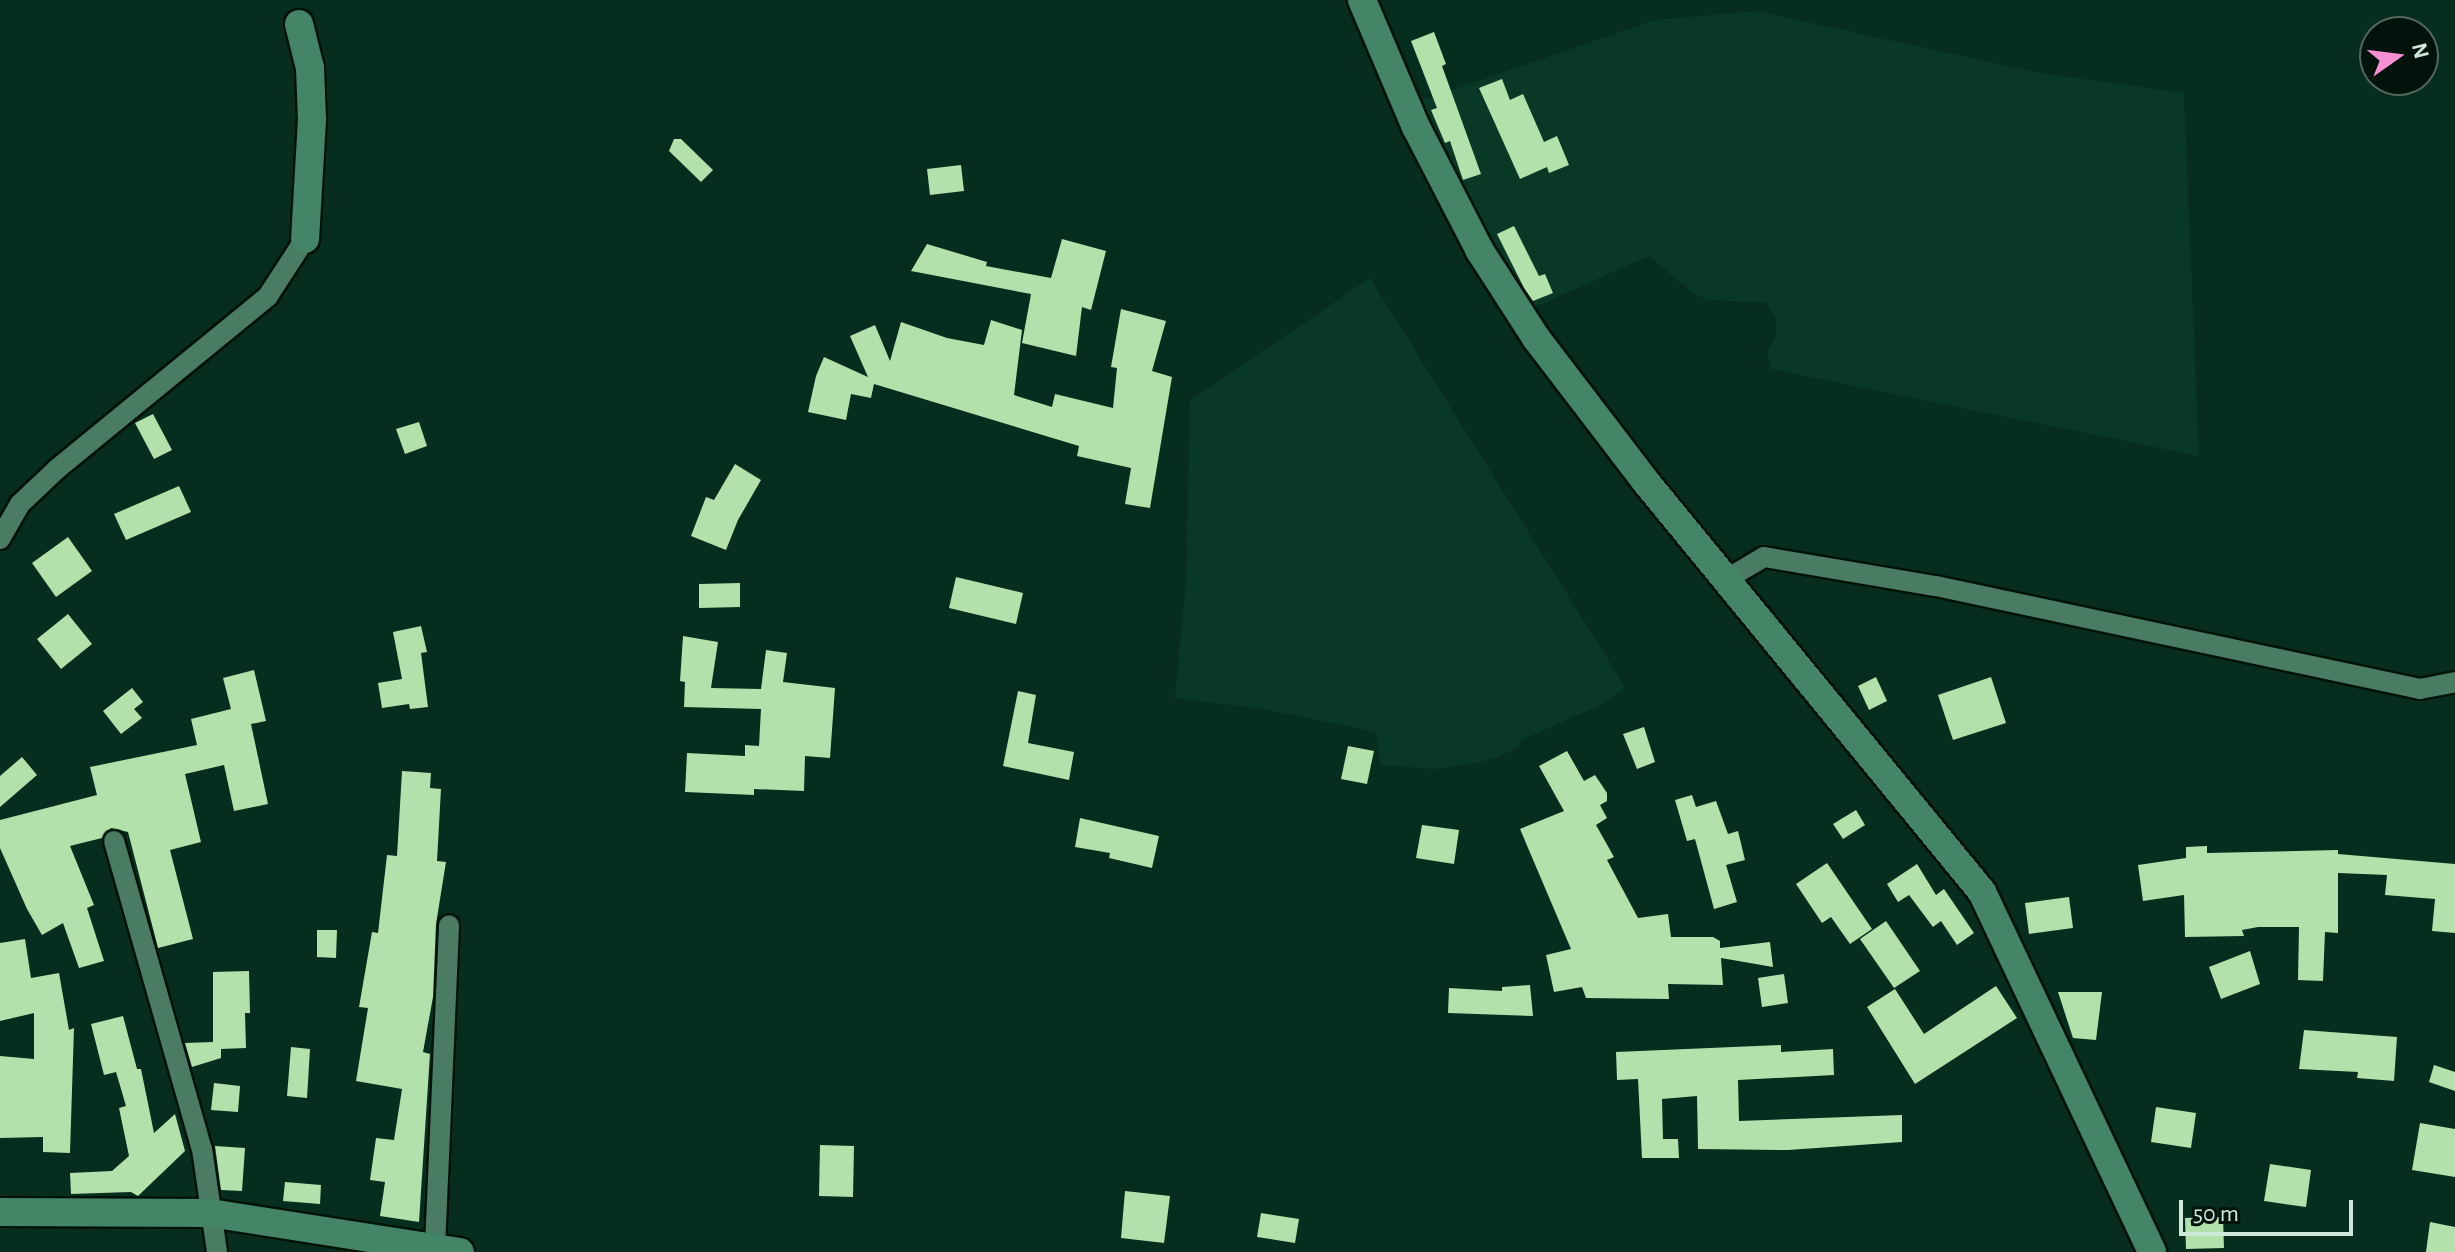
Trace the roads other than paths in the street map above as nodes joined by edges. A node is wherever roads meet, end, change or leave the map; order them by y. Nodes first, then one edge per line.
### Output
1 (1362, 0) edge
2 (299, 24) dead end
3 (305, 239) joint
4 (0, 539) edge
5 (1725, 580) junction
6 (2455, 682) edge
7 (114, 841) dead end
8 (449, 925) dead end
9 (0, 1212) edge
10 (210, 1213) junction
11 (355, 1243) edge
12 (448, 1250) edge
13 (217, 1252) edge
14 (2152, 1252) edge

1 - 5 main road
2 - 3 main road
3 - 4 street
5 - 6 street
5 - 14 main road
7 - 10 street
8 - 12 street
9 - 10 main road
10 - 11 main road
10 - 13 street
11 - 12 main road

